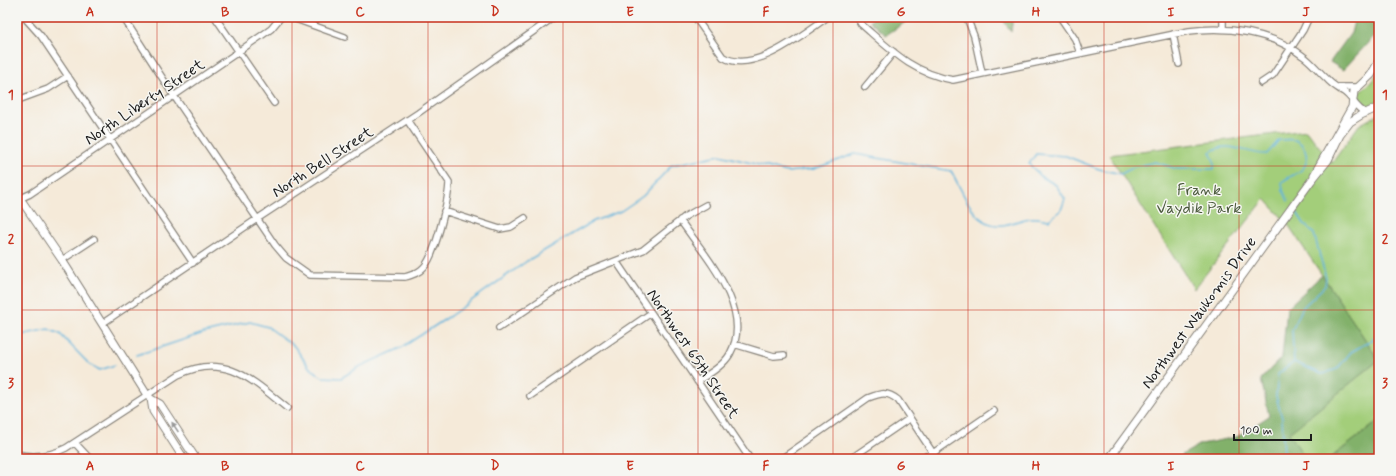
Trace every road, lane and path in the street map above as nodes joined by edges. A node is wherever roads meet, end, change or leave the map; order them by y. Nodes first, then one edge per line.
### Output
1 (24, 17) edge
2 (123, 17) edge
3 (216, 17) edge
4 (281, 17) edge
5 (290, 17) edge
6 (554, 17) edge
7 (695, 17) edge
8 (828, 17) edge
9 (857, 17) edge
10 (1060, 17) edge
11 (1223, 17) edge
12 (1309, 17) edge
13 (967, 18) edge
14 (1223, 29) junction
15 (1173, 34) junction
16 (345, 36) dead end
17 (1291, 49) junction
18 (238, 52) junction
19 (894, 52) junction
20 (1080, 53) junction
21 (1379, 61) edge
22 (1179, 64) dead end
23 (982, 73) junction
24 (68, 76) junction
25 (1261, 83) dead end
26 (1336, 86) junction
27 (865, 87) dead end
28 (1357, 87) junction
29 (174, 96) junction
30 (18, 100) dead end
31 (274, 103) dead end
32 (1353, 103) junction
33 (1379, 107) edge
34 (1366, 113) junction
35 (407, 120) junction
36 (110, 139) junction
37 (1311, 181) junction
38 (18, 198) edge
39 (706, 205) dead end
40 (444, 211) junction
41 (525, 218) dead end
42 (257, 219) junction
43 (680, 220) junction
44 (94, 239) dead end
45 (62, 260) junction
46 (616, 262) junction
47 (193, 263) junction
48 (651, 313) junction
49 (103, 323) junction
50 (499, 328) dead end
51 (734, 344) junction
52 (784, 355) dead end
53 (697, 381) junction
54 (530, 396) dead end
55 (149, 397) junction
56 (287, 408) dead end
57 (994, 411) dead end
58 (910, 418) junction
59 (75, 443) junction
60 (933, 453) junction
61 (17, 454) edge
62 (90, 459) edge
63 (184, 459) edge
64 (196, 459) edge
65 (750, 459) edge
66 (781, 459) edge
67 (850, 459) edge
68 (920, 459) edge
69 (937, 459) edge
70 (1109, 459) edge

1 - 24 street
2 - 29 street
3 - 18 street
4 - 18 street, North Liberty Street
5 - 16 street
6 - 35 street, North Bell Street
7 - 8 street
9 - 19 street
10 - 20 street
11 - 14 street
12 - 17 street
13 - 23 street
14 - 15 street
14 - 17 street
15 - 20 street
15 - 22 street
17 - 25 street
17 - 26 street
18 - 29 street, North Liberty Street
18 - 31 street
19 - 23 street
19 - 27 street
20 - 23 street
21 - 28 main road
24 - 30 street
24 - 36 street
26 - 28 street
26 - 32 street
28 - 32 main road, Northwest Waukomis Drive
29 - 36 street, North Liberty Street
29 - 42 street
32 - 34 street
32 - 37 main road, Northwest Waukomis Drive
33 - 34 main road, Northwest Waukomis Drive
34 - 37 main road, Northwest Waukomis Drive
35 - 40 street
35 - 42 street, North Bell Street
36 - 38 street, North Liberty Street
36 - 47 street
37 - 70 main road, Northwest Waukomis Drive
38 - 45 main road
39 - 43 street
40 - 41 street
40 - 42 street
42 - 47 street, North Bell Street
43 - 46 street
43 - 51 street
44 - 45 street
45 - 49 main road
46 - 48 street, Northwest 65th Street
46 - 50 street
47 - 49 street, North Bell Street
48 - 53 street, Northwest 65th Street
48 - 54 street
49 - 55 main road
51 - 52 street
51 - 53 street
53 - 65 street, Northwest 65th Street
55 - 56 street
55 - 59 street
55 - 63 main road
64 -> 55 main road
57 - 60 street
58 - 60 street
58 - 66 street
58 - 67 street
59 - 61 street
59 - 62 street
60 - 68 street
60 - 69 street

